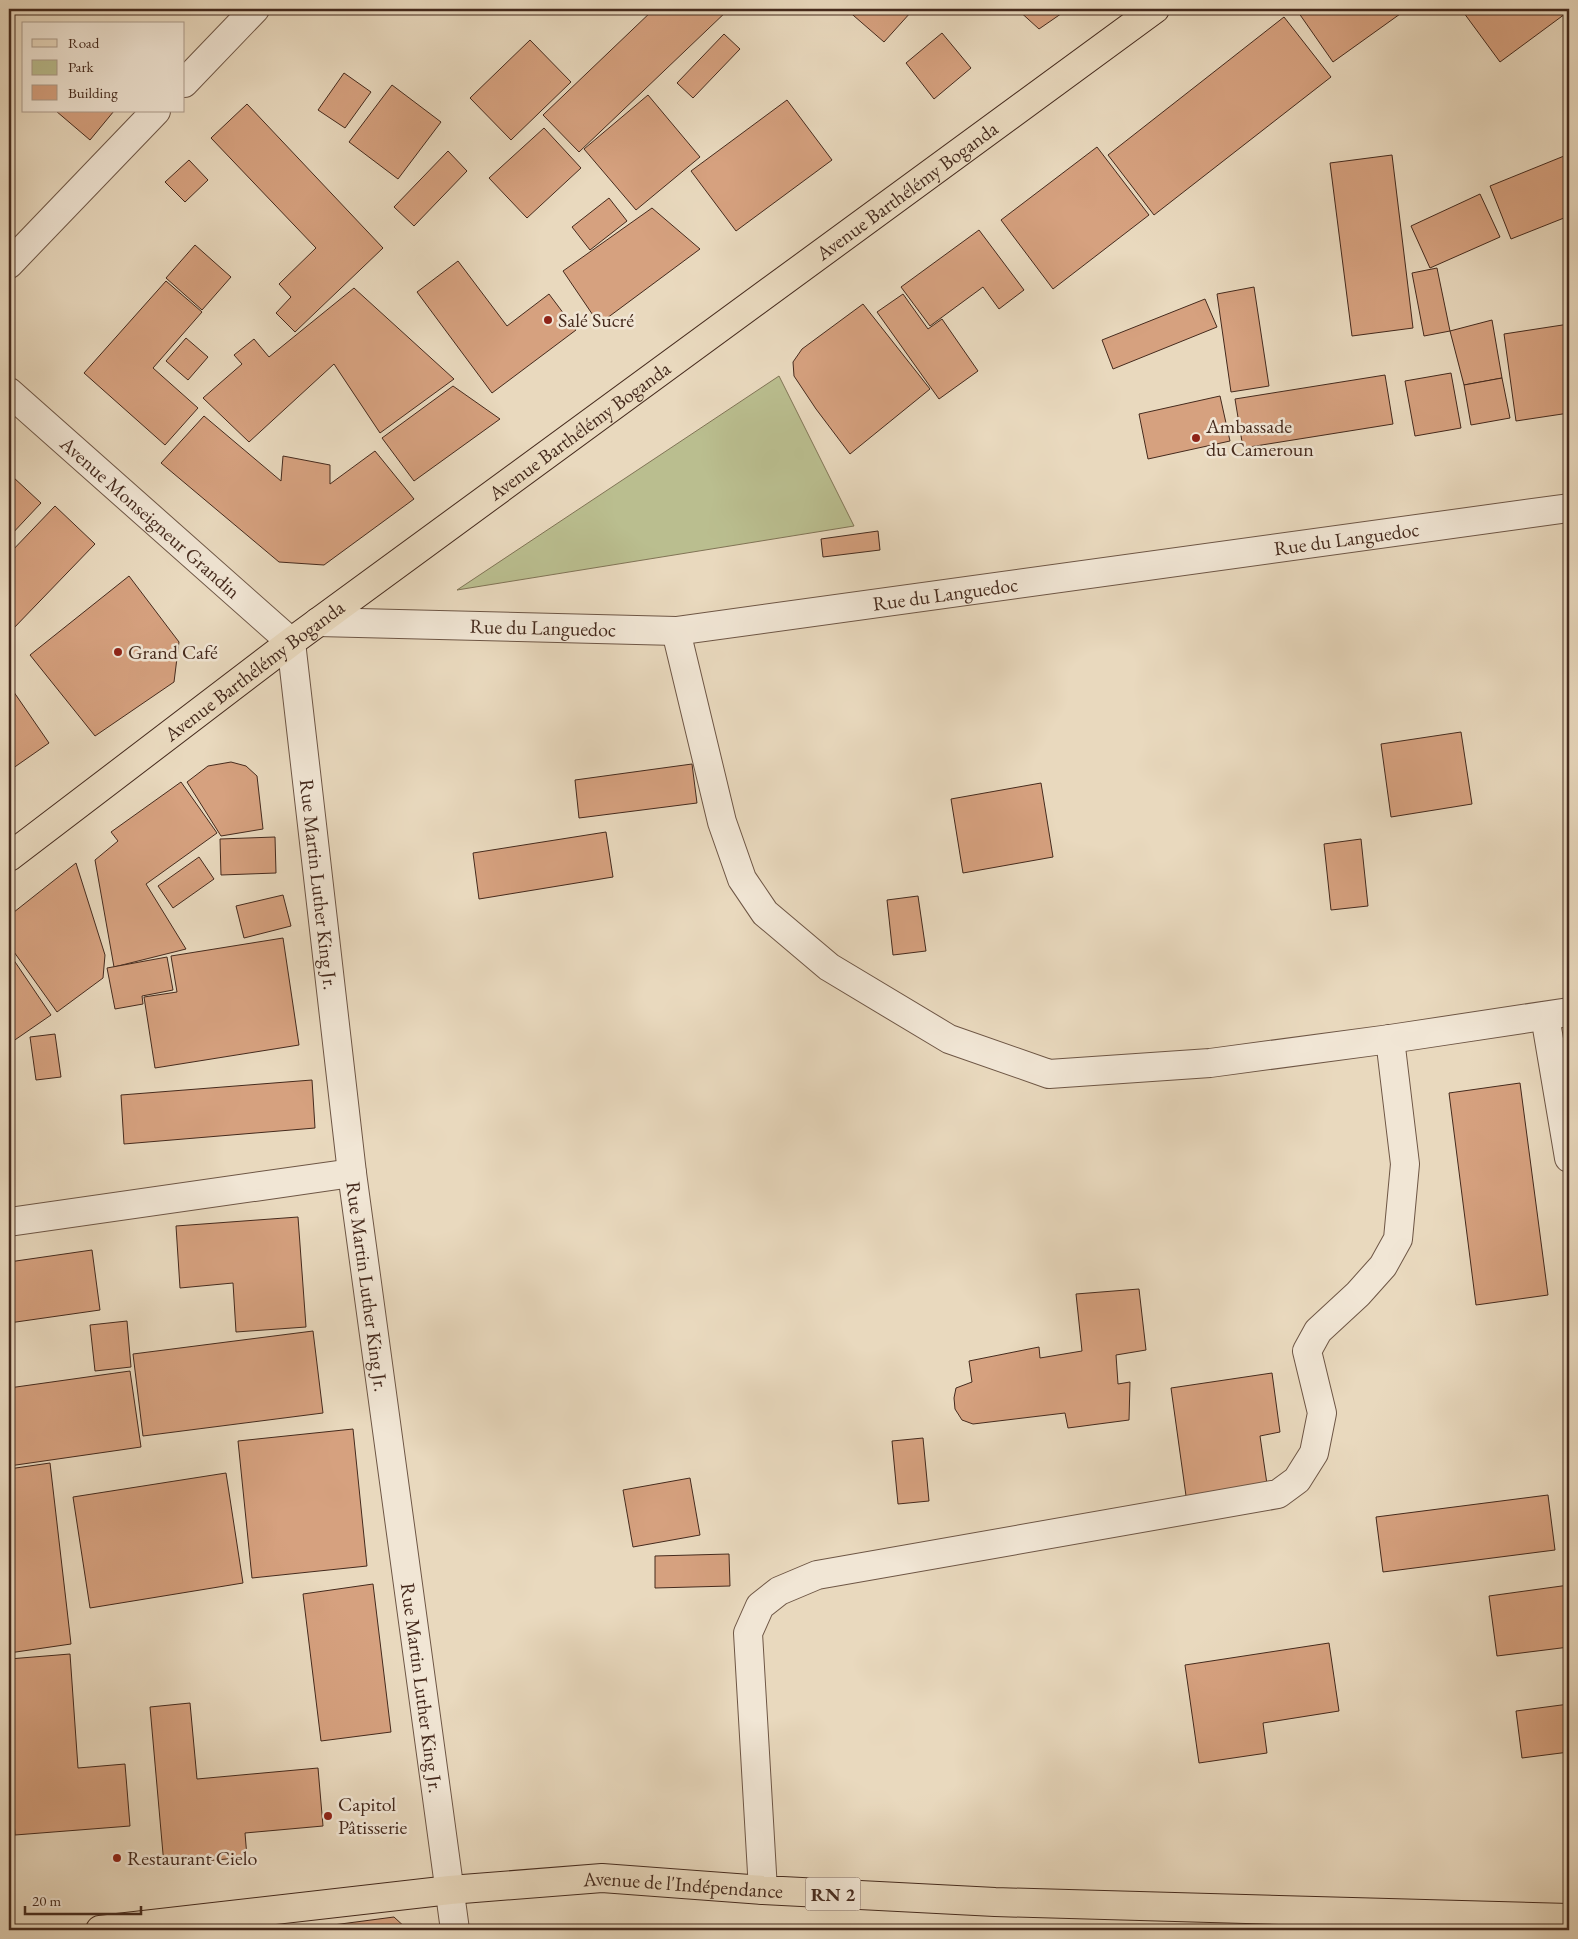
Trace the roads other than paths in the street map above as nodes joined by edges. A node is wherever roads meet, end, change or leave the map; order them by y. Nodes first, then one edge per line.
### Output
1 (255, 9) edge
2 (1155, 9) edge
3 (185, 82) edge
4 (155, 112) edge
5 (9, 264) edge
6 (9, 392) edge
7 (1569, 508) edge
8 (318, 622) junction
9 (676, 631) junction
10 (291, 642) junction
11 (9, 857) edge
12 (1557, 1014) edge
13 (1390, 1039) junction
14 (1569, 1158) edge
15 (352, 1173) junction
16 (9, 1222) edge
17 (450, 1890) junction
18 (763, 1890) junction
19 (1569, 1918) edge
20 (100, 1930) edge
21 (455, 1930) edge

1 - 3 street
2 - 8 main road, Avenue Barthélémy Boganda
4 - 5 street
6 - 10 street, Avenue Monseigneur Grandin
7 - 9 street, Rue du Languedoc
8 - 9 street, Rue du Languedoc
8 - 10 main road, Avenue Barthélémy Boganda
9 - 13 street
10 - 11 main road, Avenue Barthélémy Boganda
10 - 15 street, Rue Martin Luther King Jr.
12 - 13 street
12 - 14 street
13 - 18 street
15 - 16 street
15 - 17 street, Rue Martin Luther King Jr.
17 - 18 main road, Avenue de l'Indépendance / RN 2
17 - 20 main road, Avenue de l'Indépendance / RN 2
17 - 21 street, Rue Martin Luther King Jr.
18 - 19 main road, Avenue de l'Indépendance / RN 2

